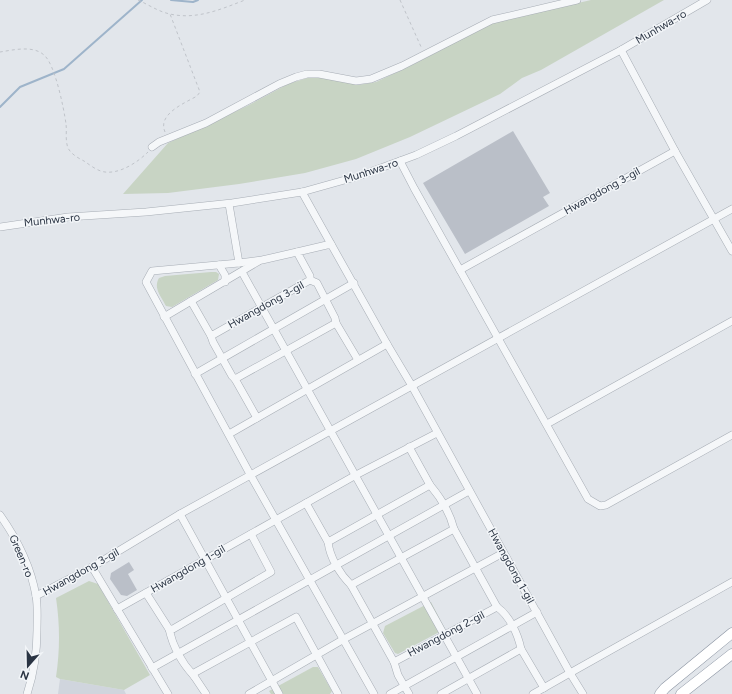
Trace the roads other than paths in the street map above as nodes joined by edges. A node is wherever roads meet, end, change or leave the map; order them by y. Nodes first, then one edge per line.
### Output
1 (577, 0) edge
2 (707, 0) edge
3 (621, 50) junction
4 (152, 147) road end
5 (675, 151) junction
6 (400, 161) junction
7 (302, 192) junction
8 (229, 204) junction
9 (732, 210) edge
10 (714, 219) junction
11 (0, 226) edge
12 (331, 244) junction
13 (732, 251) edge
14 (297, 252) junction
15 (262, 260) junction
16 (239, 263) junction
17 (219, 264) junction
18 (460, 270) junction
19 (242, 272) junction
20 (310, 280) junction
21 (225, 282) junction
22 (354, 283) junction
23 (325, 299) junction
24 (191, 301) junction
25 (261, 307) junction
26 (164, 317) junction
27 (732, 321) edge
28 (336, 323) junction
29 (274, 328) junction
30 (211, 336) junction
31 (498, 339) junction
32 (387, 344) junction
33 (286, 350) junction
34 (222, 358) junction
35 (358, 360) junction
36 (195, 374) junction
37 (235, 379) junction
38 (412, 386) junction
39 (307, 389) junction
40 (257, 418) junction
41 (547, 424) junction
42 (331, 431) junction
43 (437, 433) junction
44 (229, 434) junction
45 (732, 435) edge
46 (409, 447) junction
47 (356, 475) junction
48 (251, 476) junction
49 (430, 485) junction
50 (469, 491) junction
51 (306, 503) junction
52 (444, 505) junction
53 (180, 514) junction
54 (0, 515) edge
55 (377, 515) junction
56 (276, 520) junction
57 (454, 529) junction
58 (251, 534) junction
59 (389, 536) junction
60 (328, 542) junction
61 (503, 553) junction
62 (401, 558) junction
63 (205, 559) junction
64 (337, 566) junction
65 (92, 567) junction
66 (476, 567) junction
67 (311, 580) junction
68 (732, 582) edge
69 (351, 585) junction
70 (146, 593) junction
71 (36, 596) junction
72 (423, 596) junction
73 (226, 598) junction
74 (497, 607) junction
75 (117, 609) junction
76 (537, 612) junction
77 (238, 620) junction
78 (372, 624) junction
79 (512, 626) junction
80 (169, 629) junction
81 (732, 633) edge
82 (444, 635) junction
83 (344, 640) junction
84 (250, 642) junction
85 (732, 642) edge
86 (521, 649) junction
87 (178, 654) junction
88 (732, 654) edge
89 (317, 655) junction
90 (456, 657) junction
91 (394, 662) junction
92 (152, 668) junction
93 (570, 673) junction
94 (194, 676) junction
95 (468, 679) junction
96 (272, 680) junction
97 (405, 686) junction
98 (544, 688) junction
99 (27, 694) edge
100 (168, 694) edge
101 (206, 694) edge
102 (249, 694) edge
103 (279, 694) edge
104 (338, 694) edge
105 (374, 694) edge
106 (390, 694) edge
107 (409, 694) edge
108 (442, 694) edge
109 (477, 694) edge
110 (533, 694) edge
111 (583, 694) edge
112 (660, 694) edge
113 (666, 694) edge
114 (681, 694) edge

1 - 4 street
2 - 3 street, Munhwa-ro
3 - 5 street
3 - 6 street, Munhwa-ro
5 - 10 street
5 - 18 street, Hwangdong 3-gil
6 - 7 street, Munhwa-ro
6 - 18 street
7 - 8 street, Munhwa-ro
7 - 12 street
8 - 11 street, Munhwa-ro
8 - 16 street
9 - 10 street, Hwangdong 3-gil
10 - 13 street
10 - 31 street, Hwangdong 3-gil
12 - 14 street
12 - 22 street
14 - 15 street
14 - 20 street, Hwangdong 3-gil
15 - 16 street
15 - 19 street
16 - 17 street
17 - 21 street
17 - 26 street
18 - 31 street
19 - 21 street
19 - 25 street
20 - 23 street
20 - 25 street, Hwangdong 3-gil
21 - 24 street
22 - 23 street
22 - 32 street
23 - 28 street
23 - 29 street
24 - 26 street
24 - 30 street
25 - 29 street
25 - 30 street, Hwangdong 3-gil
26 - 36 street
27 - 41 street
28 - 33 street
28 - 35 street
29 - 33 street
29 - 34 street
30 - 34 street
31 - 38 street, Hwangdong 3-gil
31 - 41 street
32 - 35 street
32 - 38 street
33 - 37 street
33 - 39 street
34 - 36 street
34 - 37 street
35 - 39 street
36 - 44 street
37 - 40 street
38 - 42 street, Hwangdong 3-gil
38 - 43 street, Hwangdong 1-gil
39 - 40 street
39 - 42 street
40 - 44 street
41 - 45 street
42 - 47 street
42 - 48 street, Hwangdong 3-gil
43 - 46 street, Hwangdong 1-gil
43 - 50 street, Hwangdong 1-gil
44 - 48 street
46 - 47 street, Hwangdong 1-gil
46 - 49 street
47 - 51 street, Hwangdong 1-gil
47 - 55 street
48 - 53 street, Hwangdong 3-gil
48 - 56 street
49 - 52 street, Hwangdong 2-gil
49 - 55 street
50 - 52 street
50 - 61 street, Hwangdong 1-gil
51 - 56 street, Hwangdong 1-gil
51 - 60 street
52 - 57 street, Hwangdong 2-gil
52 - 59 street
53 - 63 street
53 - 65 street, Hwangdong 3-gil
54 - 71 street, Green-ro
55 - 59 street
55 - 60 street
56 - 58 street, Hwangdong 1-gil
56 - 67 street
57 - 62 street
57 - 66 street, Hwangdong 2-gil
58 - 63 street, Hwangdong 1-gil
58 - 73 street
59 - 62 street
59 - 64 street
60 - 64 street
61 - 66 street
61 - 76 street, Hwangdong 1-gil
62 - 69 street
62 - 72 street
63 - 70 street, Hwangdong 1-gil
63 - 73 street
64 - 67 street
64 - 69 street
65 - 71 street, Hwangdong 3-gil
65 - 75 street
66 - 72 street
66 - 74 street, Hwangdong 2-gil
67 - 77 street
67 - 83 street
68 - 93 street
69 - 78 street
70 - 75 street, Hwangdong 1-gil
70 - 80 street, Hwangdong 1-gil
71 - 99 street, Green-ro
72 - 78 street
72 - 82 street
73 - 77 street
73 - 80 street
74 - 79 street
74 - 82 street, Hwangdong 2-gil
75 - 92 street
76 - 79 street
76 - 93 street, Hwangdong 1-gil
77 - 84 street
77 - 87 street
78 - 83 street
78 - 91 street
79 - 86 street
79 - 90 street
80 - 87 street, Hwangdong 1-gil
81 - 112 highway
82 - 90 street
82 - 91 street, Hwangdong 2-gil
83 - 89 street
83 - 105 street
84 - 89 street
84 - 94 street
84 - 96 street
85 - 113 highway
86 - 95 street
86 - 98 street
87 - 92 street
87 - 94 street, Hwangdong 1-gil
88 - 114 highway
89 - 96 street
89 - 104 street
90 - 95 street
90 - 97 street
91 - 97 street
92 - 100 street
93 - 98 street
93 - 111 street, Hwangdong 1-gil
94 - 101 street
95 - 108 street
95 - 109 street
96 - 102 street
96 - 103 street
97 - 106 street
97 - 107 street
98 - 110 street

